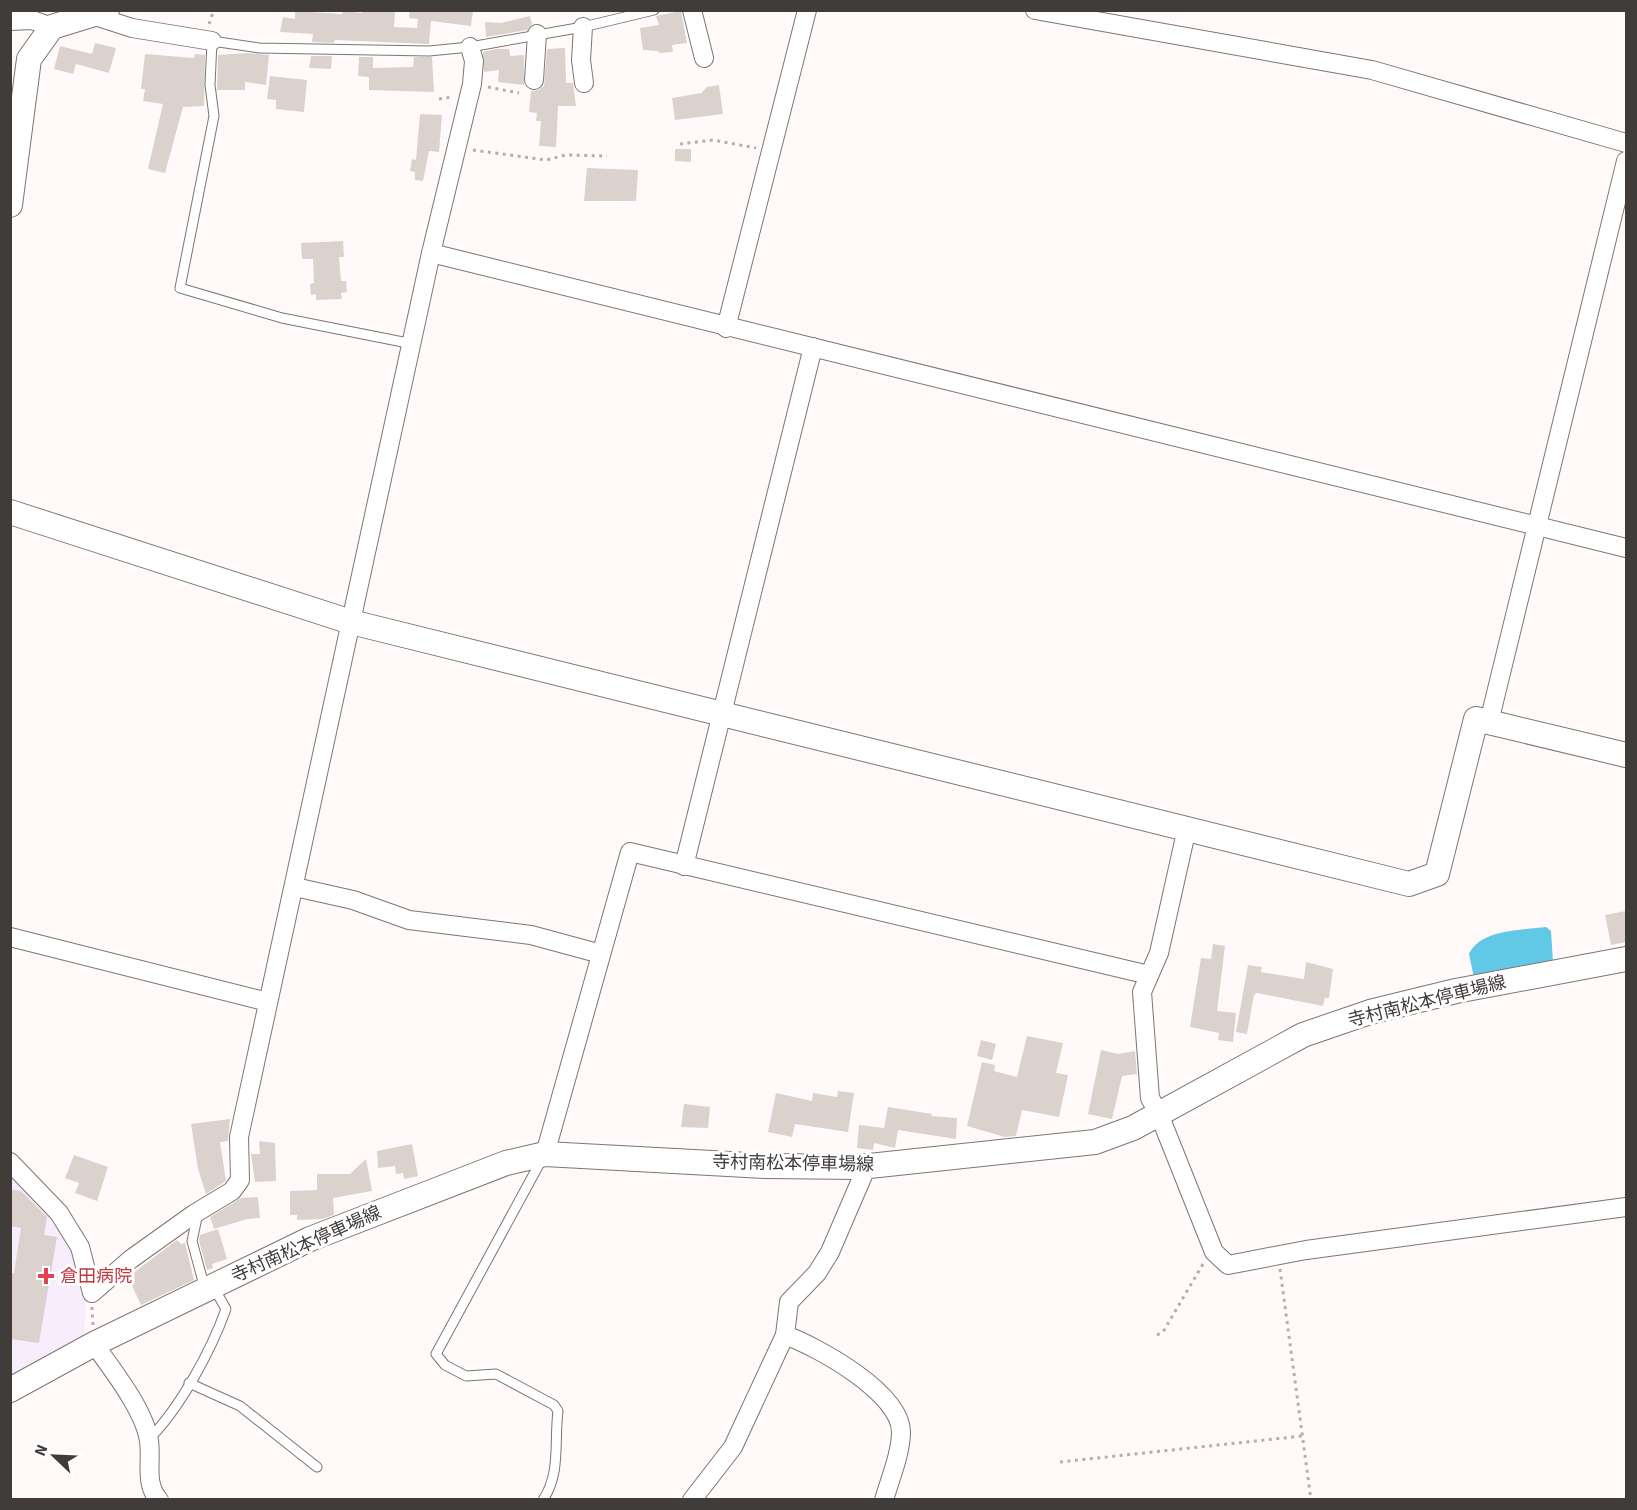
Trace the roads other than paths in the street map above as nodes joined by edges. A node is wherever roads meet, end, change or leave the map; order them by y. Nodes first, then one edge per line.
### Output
1 (654, 10) edge
2 (692, 10) edge
3 (807, 10) edge
4 (1035, 10) edge
5 (100, 13) edge
6 (10, 21) edge
7 (52, 27) junction
8 (583, 27) junction
9 (537, 34) junction
10 (212, 41) junction
11 (470, 47) junction
12 (704, 58) dead end
13 (534, 80) dead end
14 (584, 83) dead end
15 (1626, 143) edge
16 (1626, 161) edge
17 (10, 205) edge
18 (431, 253) junction
19 (726, 328) junction
20 (413, 344) junction
21 (813, 347) junction
22 (10, 512) edge
23 (1539, 526) junction
24 (1626, 548) edge
25 (351, 622) junction
26 (721, 712) junction
27 (1489, 722) junction
28 (1626, 755) edge
29 (1187, 828) junction
30 (684, 866) junction
31 (295, 886) junction
32 (10, 937) edge
33 (602, 954) junction
34 (1626, 959) edge
35 (1149, 975) junction
36 (268, 1002) junction
37 (1159, 1114) junction
38 (545, 1154) junction
39 (10, 1162) edge
40 (867, 1166) junction
41 (1626, 1207) edge
42 (199, 1211) junction
43 (209, 1287) junction
44 (785, 1335) junction
45 (94, 1344) junction
46 (189, 1383) junction
47 (10, 1390) edge
48 (149, 1439) junction
49 (318, 1467) dead end
50 (150, 1496) edge
51 (543, 1500) edge
52 (692, 1500) edge
53 (884, 1500) edge

1 - 8 lane
2 - 12 street
3 - 19 street
4 - 15 street
5 - 7 street
5 - 10 street
6 - 7 street
7 - 17 street
8 - 9 lane
8 - 14 street
9 - 11 lane
9 - 13 street
10 - 11 lane
10 - 20 lane
11 - 18 street
16 - 23 street
18 - 19 street
18 - 20 street
19 - 21 street
20 - 25 street
21 - 23 street
21 - 26 street
22 - 25 street
23 - 24 street
23 - 27 street
25 - 26 street
25 - 31 street
26 - 29 street
26 - 30 street
27 - 28 street
27 - 29 street
29 - 35 street
30 - 33 street
30 - 35 street
31 - 33 street
31 - 36 street
32 - 36 street
33 - 38 street
34 - 37 street, 寺村南松本停車場線
35 - 37 street
36 - 42 street
37 - 40 street, 寺村南松本停車場線
37 - 41 street
38 - 40 street, 寺村南松本停車場線
38 - 43 street, 寺村南松本停車場線
38 - 51 lane
39 - 42 street
40 - 44 street
42 - 43 lane
43 - 45 street, 寺村南松本停車場線
43 - 46 lane
44 - 52 street
44 - 53 street
45 - 47 street, 寺村南松本停車場線
45 - 48 street
46 - 48 lane
46 - 49 lane
48 - 50 street

